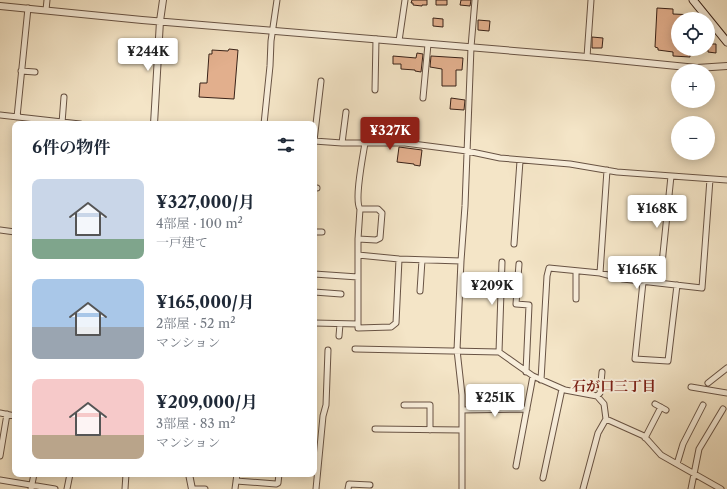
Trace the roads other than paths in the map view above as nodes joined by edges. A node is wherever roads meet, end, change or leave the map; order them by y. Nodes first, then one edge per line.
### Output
1 (47, 0) edge
2 (163, 0) edge
3 (277, 0) edge
4 (405, 0) edge
5 (475, 0) edge
6 (591, 0) edge
7 (694, 0) edge
8 (0, 6) edge
9 (28, 8) junction
10 (46, 10) junction
11 (160, 21) junction
12 (272, 31) junction
13 (376, 39) junction
14 (399, 41) junction
15 (727, 42) edge
16 (428, 44) junction
17 (471, 47) junction
18 (587, 57) junction
19 (727, 66) edge
20 (21, 70) junction
21 (34, 72) dead end
22 (321, 81) dead end
23 (374, 90) dead end
24 (64, 96) dead end
25 (423, 98) dead end
26 (346, 112) dead end
27 (0, 115) edge
28 (17, 117) junction
29 (47, 121) edge
30 (62, 121) edge
31 (154, 121) edge
32 (264, 121) edge
33 (316, 121) edge
34 (317, 141) edge
35 (342, 143) junction
36 (365, 143) junction
37 (467, 151) junction
38 (520, 161) junction
39 (607, 170) junction
40 (671, 176) junction
41 (710, 179) junction
42 (727, 180) edge
43 (360, 209) junction
44 (0, 230) edge
45 (12, 232) edge
46 (317, 232) edge
47 (322, 232) dead end
48 (358, 239) junction
49 (514, 244) dead end
50 (358, 255) junction
51 (399, 259) junction
52 (422, 260) junction
53 (461, 261) junction
54 (502, 262) dead end
55 (519, 264) dead end
56 (576, 271) junction
57 (600, 273) junction
58 (317, 274) edge
59 (358, 277) junction
60 (643, 282) junction
61 (660, 283) junction
62 (677, 285) junction
63 (420, 291) dead end
64 (317, 292) edge
65 (341, 294) dead end
66 (576, 299) dead end
67 (317, 323) edge
68 (340, 324) junction
69 (358, 324) junction
70 (339, 336) dead end
71 (355, 349) dead end
72 (328, 350) dead end
73 (456, 350) junction
74 (499, 352) junction
75 (727, 368) edge
76 (526, 372) junction
77 (602, 372) dead end
78 (533, 376) junction
79 (541, 380) junction
80 (708, 383) dead end
81 (691, 387) dead end
82 (562, 389) junction
83 (727, 392) edge
84 (597, 396) junction
85 (654, 404) dead end
86 (404, 405) dead end
87 (703, 405) dead end
88 (527, 409) junction
89 (723, 409) dead end
90 (462, 410) junction
91 (0, 413) edge
92 (7, 414) junction
93 (12, 415) edge
94 (606, 419) junction
95 (375, 429) dead end
96 (430, 430) junction
97 (462, 430) junction
98 (645, 438) junction
99 (0, 456) edge
100 (677, 464) junction
101 (516, 466) dead end
102 (694, 474) junction
103 (34, 477) edge
104 (69, 477) edge
105 (126, 477) edge
106 (190, 477) edge
107 (237, 477) edge
108 (279, 477) edge
109 (543, 478) dead end
110 (0, 480) edge
111 (236, 481) junction
112 (370, 485) dead end
113 (32, 487) edge
114 (55, 489) edge
115 (67, 489) edge
116 (125, 489) edge
117 (192, 489) edge
118 (206, 489) edge
119 (236, 489) edge
120 (316, 489) edge
121 (348, 489) edge
122 (462, 489) edge
123 (583, 489) edge
124 (691, 489) edge
125 (721, 489) edge

1 - 10 street
2 - 11 street
3 - 12 street
4 - 14 street
5 - 17 street
6 - 18 street
7 - 15 main road
8 - 9 street
9 - 10 street
9 - 20 street
10 - 11 street
11 - 12 street
11 - 31 street
12 - 13 street
12 - 32 street
13 - 14 street
13 - 23 street
14 - 16 street
16 - 17 street
16 - 25 street
17 - 18 street
17 - 37 street
18 - 19 street
20 - 21 street
20 - 28 street
22 - 33 street
24 - 30 street
26 - 35 street
27 - 28 street
28 - 29 street
34 - 35 street
35 - 36 street
36 - 37 street
36 - 43 street
37 - 38 street
37 - 53 street
38 - 39 street
38 - 49 street
39 - 40 street
39 - 57 street
40 - 41 street
40 - 61 street
41 - 42 street
41 - 62 street
43 - 48 street
43 - 48 street
44 - 45 street
46 - 47 street
48 - 50 street
50 - 51 street
50 - 59 street
51 - 52 street
51 - 69 street
52 - 53 street
52 - 63 street
53 - 73 street
54 - 74 street
55 - 76 street
56 - 57 street
56 - 66 street
56 - 79 street
57 - 60 street
58 - 59 street
59 - 69 street
60 - 61 street
60 - 62 street
61 - 62 street
64 - 65 street
67 - 68 street
68 - 69 street
68 - 70 street
71 - 73 street
72 - 120 street
73 - 74 street
73 - 90 street
74 - 76 street
75 - 80 street
76 - 78 street
77 - 84 street
78 - 79 street
78 - 88 street
79 - 82 street
81 - 83 street
82 - 84 street
82 - 109 street
84 - 94 street
85 - 98 street
86 - 96 street
87 - 100 street
88 - 90 street
88 - 101 street
89 - 102 street
90 - 97 street
91 - 92 street
92 - 93 street
92 - 99 street
94 - 98 street
94 - 123 street
95 - 96 street
96 - 97 street
97 - 122 street
98 - 100 street
100 - 102 street
102 - 124 street
102 - 125 street
103 - 113 street
104 - 115 street
105 - 116 street
106 - 117 street
107 - 111 street
108 - 111 street
110 - 113 street
111 - 119 street
112 - 121 street
113 - 114 street
117 - 118 street

